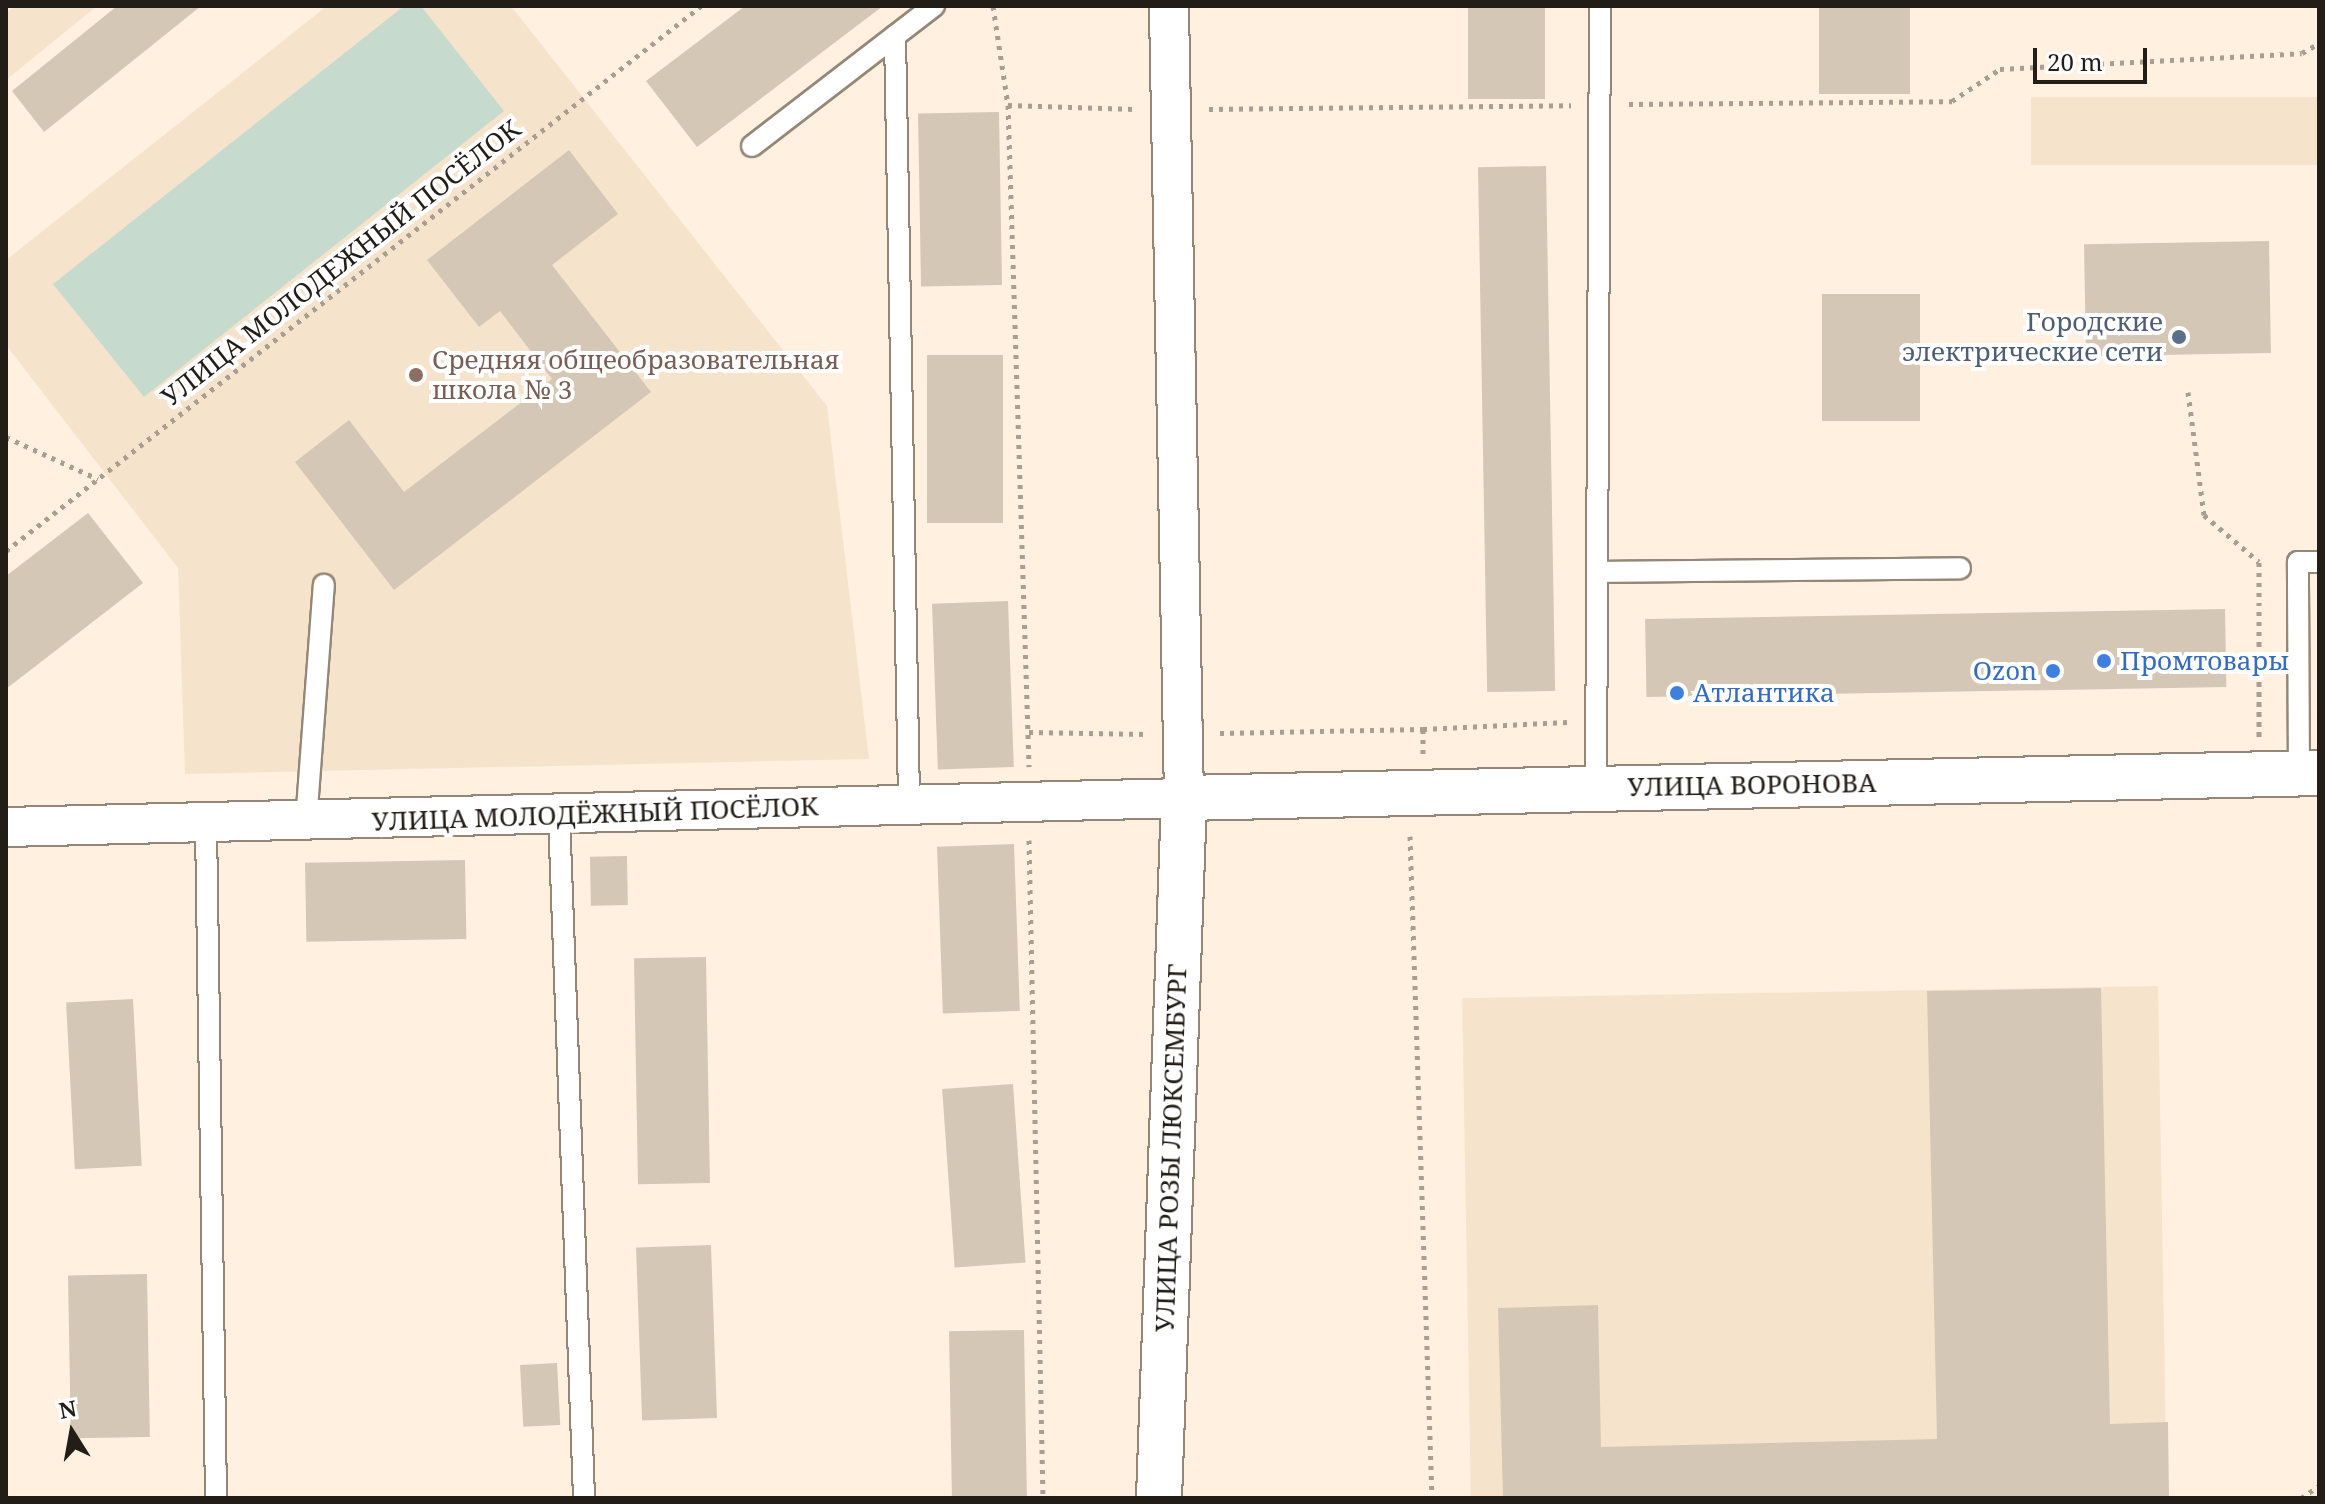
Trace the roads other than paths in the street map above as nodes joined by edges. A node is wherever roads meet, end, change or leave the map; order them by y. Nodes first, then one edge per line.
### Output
1 (934, 6) edge
2 (1169, 6) edge
3 (1600, 6) edge
4 (895, 36) junction
5 (752, 146) dead end
6 (2319, 562) edge
7 (1960, 568) dead end
8 (1602, 572) junction
9 (324, 585) dead end
10 (2293, 773) edge
11 (1596, 789) junction
12 (1184, 798) junction
13 (909, 803) junction
14 (559, 815) junction
15 (306, 822) junction
16 (206, 824) junction
17 (6, 827) edge
18 (216, 1498) edge
19 (584, 1498) edge
20 (1159, 1498) edge

1 - 4 lane
2 - 12 street
3 - 8 lane
4 - 5 lane
4 - 13 lane
6 - 10 lane
7 - 8 lane
8 - 11 lane
9 - 15 lane
10 - 11 street, УЛИЦА ВОРОНОВА
11 - 12 street, УЛИЦА ВОРОНОВА
12 - 13 street, УЛИЦА МОЛОДЁЖНЫЙ ПОСЁЛОК
12 - 20 street, УЛИЦА РОЗЫ ЛЮКСЕМБУРГ
13 - 14 street, УЛИЦА МОЛОДЁЖНЫЙ ПОСЁЛОК
14 - 15 street, УЛИЦА МОЛОДЁЖНЫЙ ПОСЁЛОК
14 - 19 lane
15 - 16 street, УЛИЦА МОЛОДЁЖНЫЙ ПОСЁЛОК
16 - 17 street, УЛИЦА МОЛОДЁЖНЫЙ ПОСЁЛОК
16 - 18 lane

